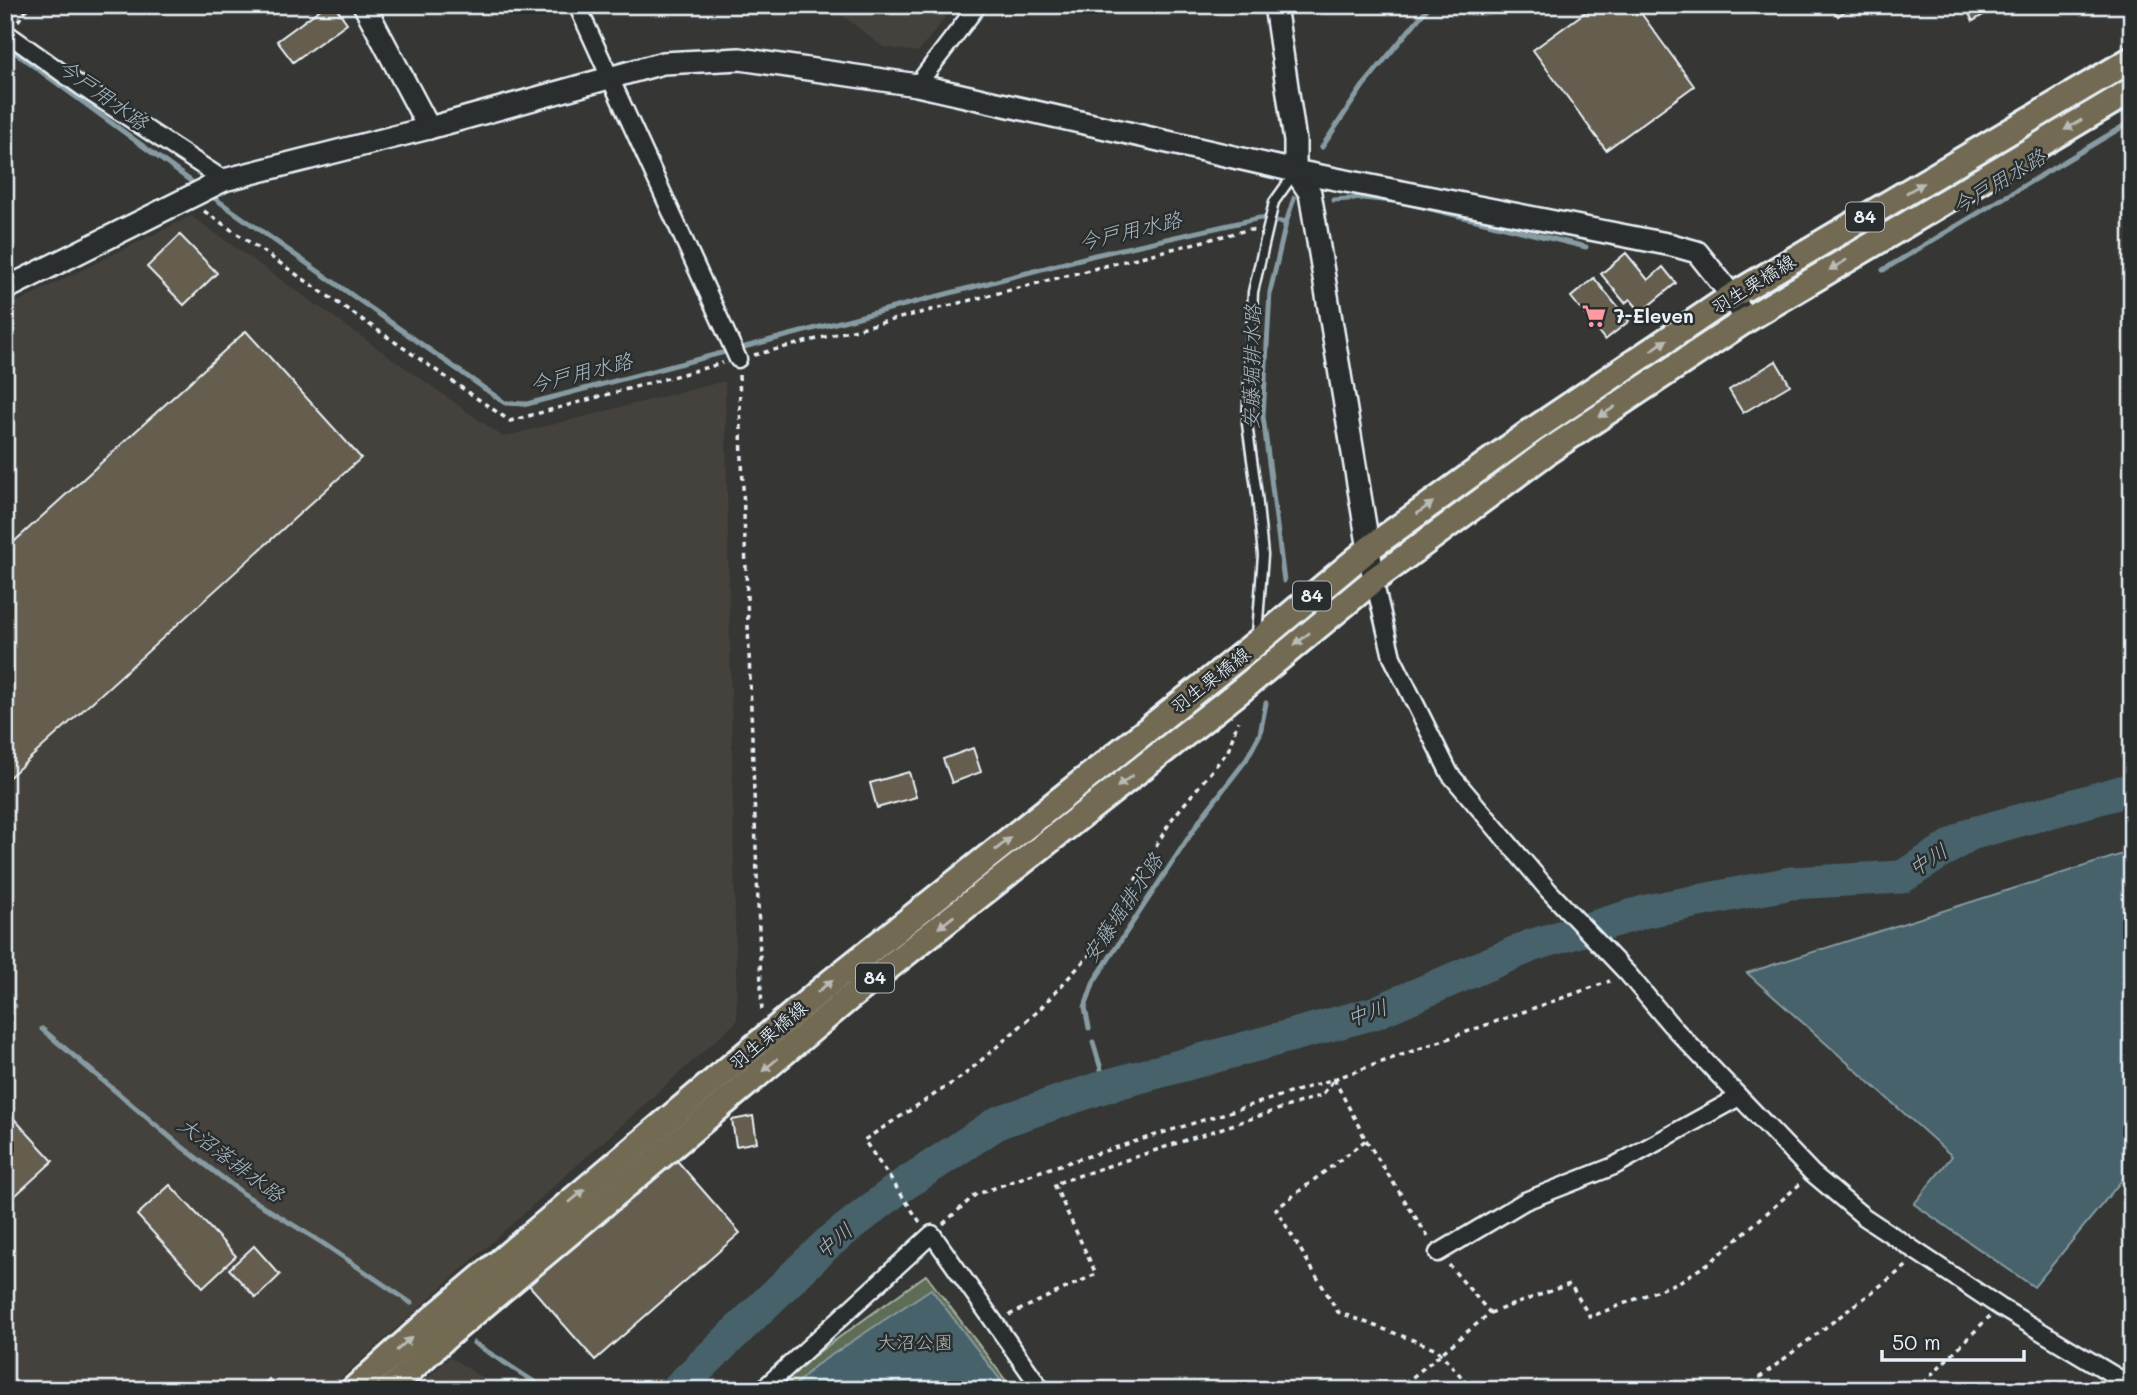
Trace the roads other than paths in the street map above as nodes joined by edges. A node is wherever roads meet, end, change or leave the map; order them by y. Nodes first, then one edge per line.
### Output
1 (364, 5) edge
2 (577, 5) edge
3 (978, 5) edge
4 (1275, 5) edge
5 (5, 32) edge
6 (2132, 59) edge
7 (611, 76) junction
8 (917, 85) junction
9 (2132, 90) edge
10 (429, 128) junction
11 (1295, 171) junction
12 (223, 180) junction
13 (5, 289) edge
14 (1732, 296) junction
15 (1746, 320) junction
16 (738, 359) road end
17 (1370, 548) junction
18 (1374, 580) junction
19 (1255, 644) junction
20 (1739, 1097) junction
21 (1438, 1253) road end
22 (2132, 1386) edge
23 (353, 1390) edge
24 (388, 1390) edge
25 (762, 1390) edge
26 (1042, 1390) edge

1 - 10 street
2 - 7 street
3 - 8 street
4 - 11 street
5 - 12 street
14 -> 6 main road, 羽生栗橋線 / 84
7 - 8 street
7 - 10 street
7 - 16 street
8 - 11 street
9 -> 15 main road, 羽生栗橋線 / 84
10 - 12 street
11 - 14 street
11 - 17 street
11 - 19 lane
12 - 13 street
14 - 15 street
17 -> 14 main road, 羽生栗橋線 / 84
15 -> 18 main road, 羽生栗橋線 / 84
17 - 18 street
17 - 19 main road, 羽生栗橋線 / 84
18 - 20 street
18 -> 24 main road, 羽生栗橋線 / 84
23 -> 19 main road, 羽生栗橋線 / 84
20 - 21 street
20 - 22 street
25 - 26 street

